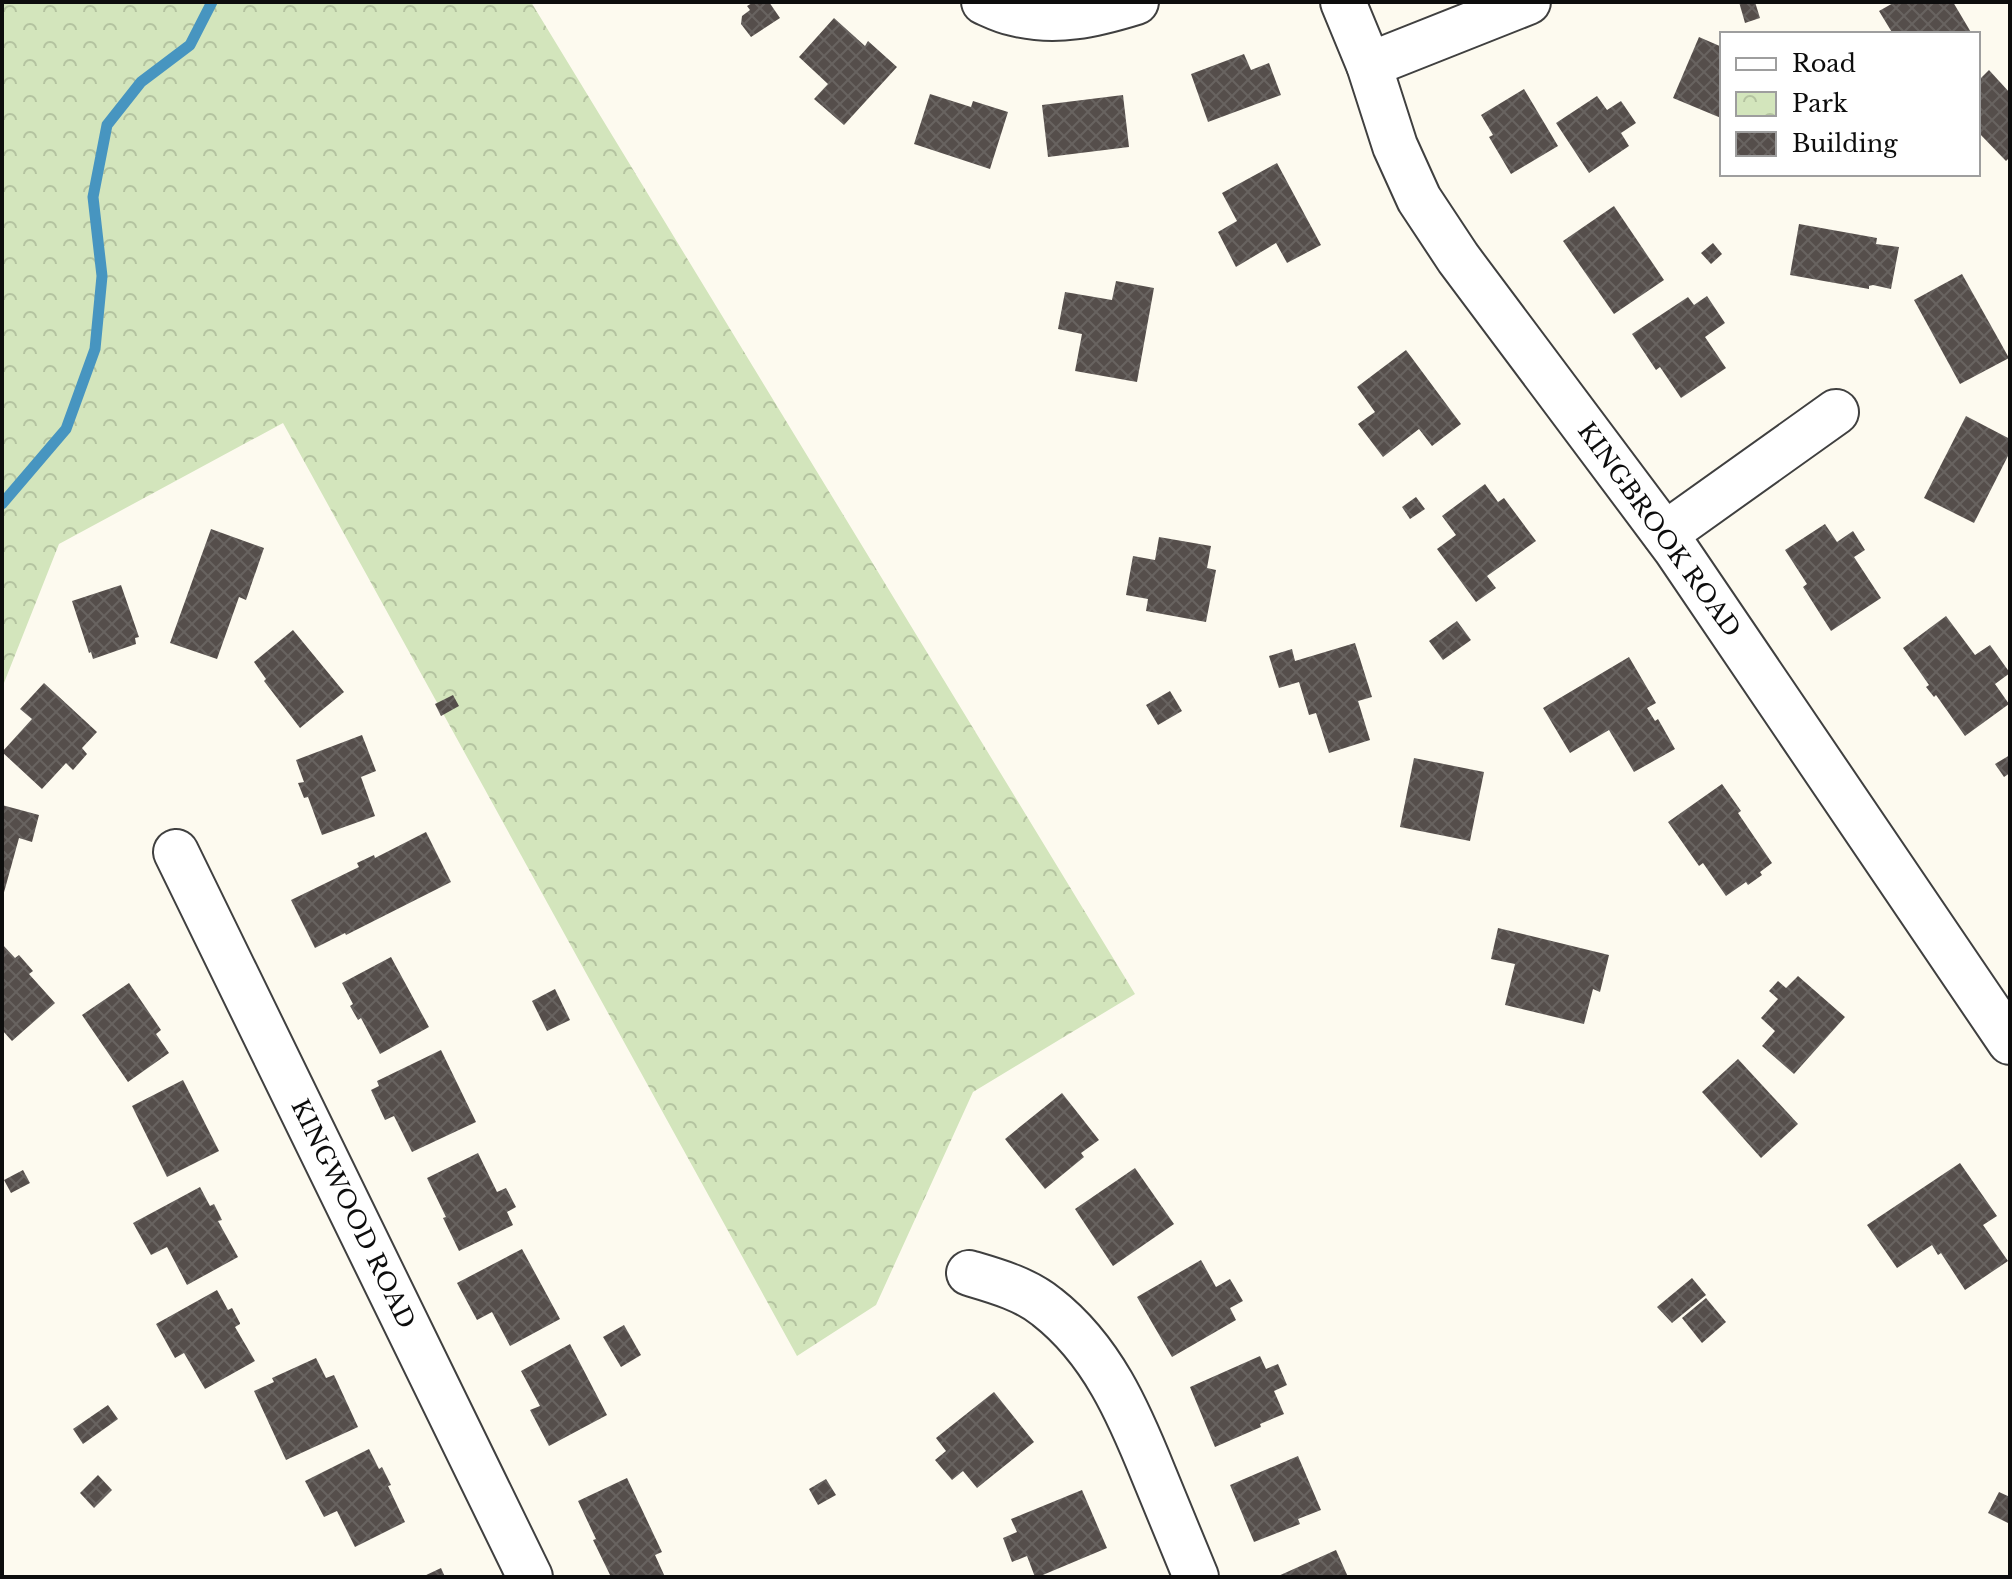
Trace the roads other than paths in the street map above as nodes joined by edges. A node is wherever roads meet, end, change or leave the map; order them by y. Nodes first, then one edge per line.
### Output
1 (984, 2) edge
2 (1136, 2) edge
3 (1343, 2) edge
4 (1528, 2) edge
5 (1369, 65) junction
6 (1836, 412) dead end
7 (1665, 534) junction
8 (176, 852) dead end
9 (2010, 1042) edge
10 (969, 1273) dead end
11 (530, 1577) edge
12 (1196, 1577) edge

1 - 2 street
3 - 5 street, KINGBROOK ROAD
4 - 5 street
5 - 7 street, KINGBROOK ROAD
6 - 7 street
7 - 9 street, KINGBROOK ROAD
8 - 11 street, KINGWOOD ROAD
10 - 12 street

